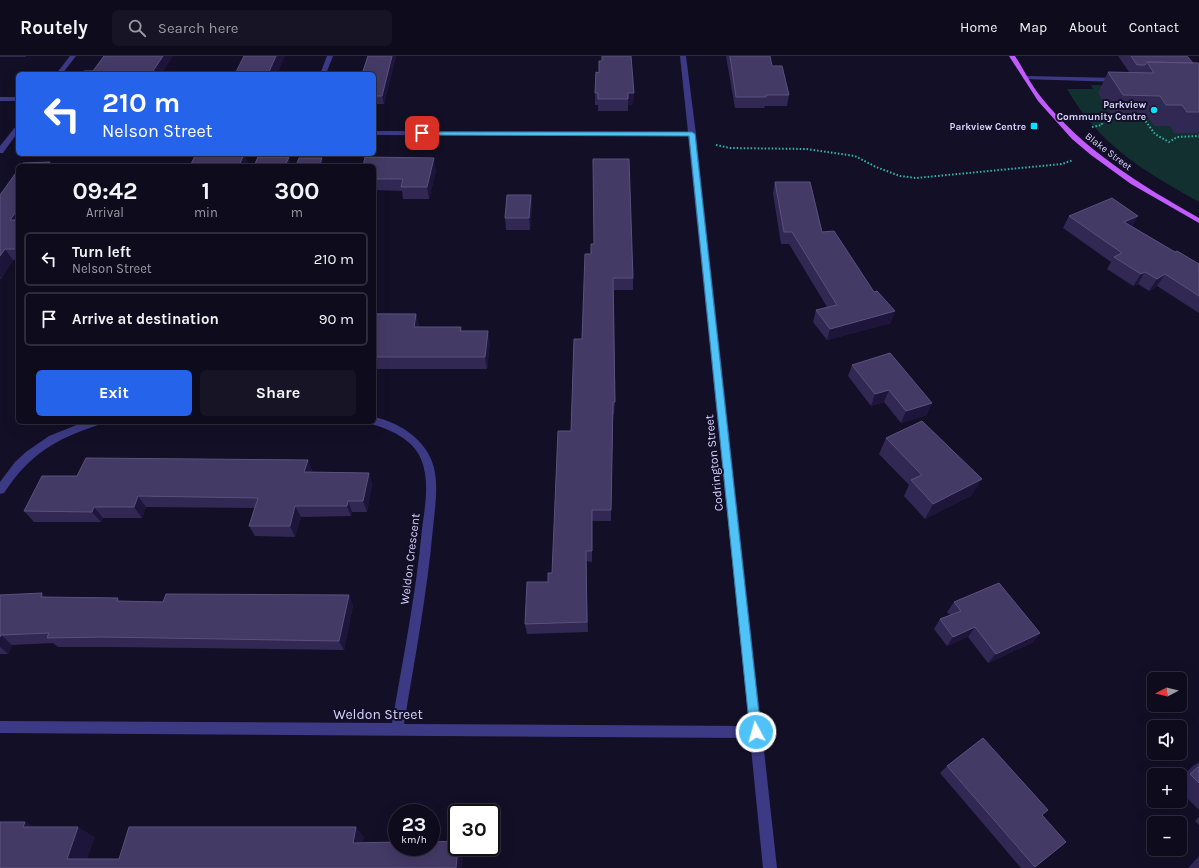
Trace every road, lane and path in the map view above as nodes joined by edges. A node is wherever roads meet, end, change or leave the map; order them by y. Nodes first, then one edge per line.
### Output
1 (73, 56) edge
2 (330, 56) edge
3 (683, 56) edge
4 (1012, 56) edge
5 (61, 72) edge
6 (324, 72) edge
7 (1026, 78) junction
8 (1127, 80) edge
9 (0, 99) edge
10 (16, 99) edge
11 (1092, 127) dead end
12 (16, 132) edge
13 (376, 133) edge
14 (692, 134) junction
15 (1199, 136) edge
16 (716, 145) dead end
17 (0, 151) edge
18 (1072, 160) dead end
19 (1199, 221) edge
20 (376, 421) edge
21 (88, 424) edge
22 (0, 490) edge
23 (0, 727) edge
24 (397, 729) junction
25 (756, 732) junction
26 (770, 868) edge

1 - 5 street
2 - 6 street
3 - 14 street, Codrington Street
4 - 7 main road, Blake Street
7 - 8 street
7 - 19 main road, Blake Street
9 - 10 street
11 - 15 path
12 - 17 street
13 - 14 street
14 - 25 street, Codrington Street
16 - 18 path
20 - 24 street, Weldon Crescent
21 - 22 street
23 - 24 street, Weldon Street
24 - 25 street, Weldon Street
25 - 26 street, Codrington Street

